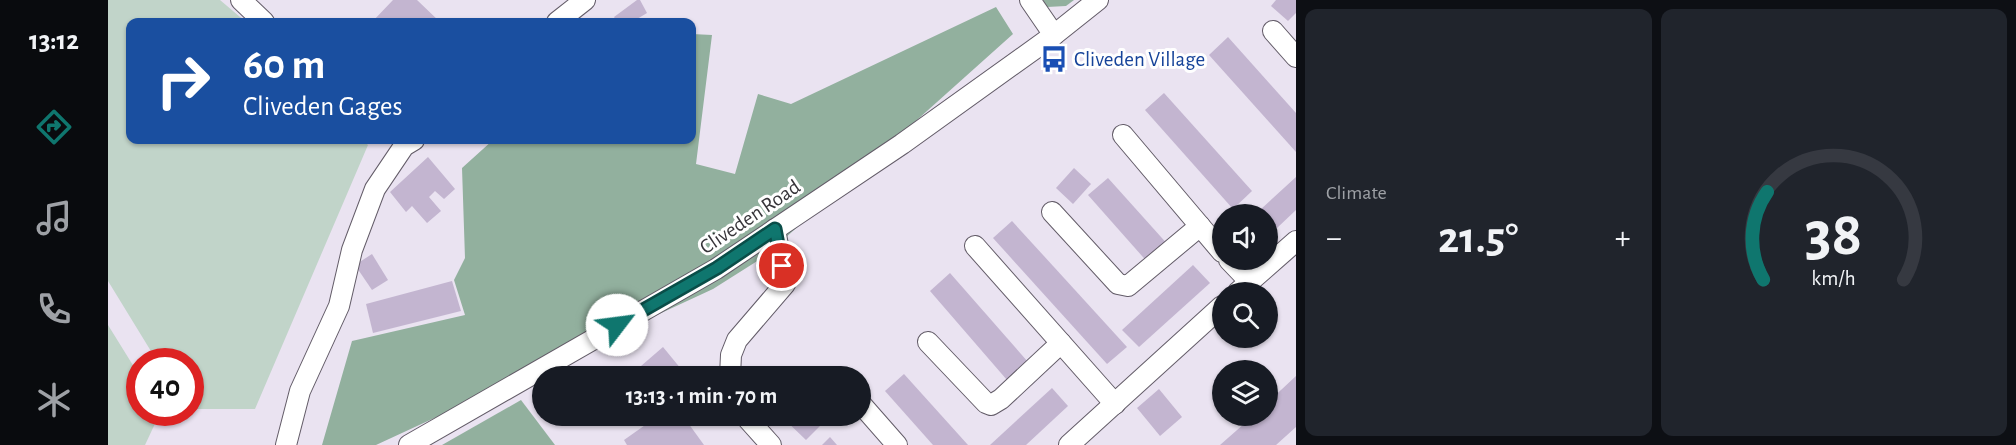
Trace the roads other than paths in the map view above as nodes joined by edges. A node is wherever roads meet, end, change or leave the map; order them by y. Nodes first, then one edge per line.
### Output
1 (241, 0) edge
2 (585, 0) edge
3 (1030, 0) edge
4 (1098, 0) edge
5 (259, 18) edge
6 (562, 18) edge
7 (1273, 31) dead end
8 (1054, 35) junction
9 (1296, 57) edge
10 (1123, 135) dead end
11 (404, 144) edge
12 (1052, 212) dead end
13 (1200, 226) junction
14 (775, 229) junction
15 (1212, 240) edge
16 (1296, 241) edge
17 (975, 246) dead end
18 (1250, 282) edge
19 (1212, 315) edge
20 (928, 342) dead end
21 (1061, 343) junction
22 (730, 366) edge
23 (1113, 406) junction
24 (871, 415) edge
25 (754, 426) edge
26 (286, 445) edge
27 (409, 445) edge
28 (771, 445) edge
29 (897, 445) edge
30 (1069, 445) edge

1 - 5 street
2 - 6 street
3 - 8 street
4 - 8 street, Cliveden Road
7 - 9 street
8 - 14 street, Cliveden Road
10 - 13 street
11 - 26 street
12 - 13 street
13 - 15 street
14 - 22 street
14 - 27 street, Cliveden Road
16 - 18 street
17 - 21 street
19 - 23 street
20 - 21 street
21 - 23 street
23 - 30 street
24 - 29 street
25 - 28 street

